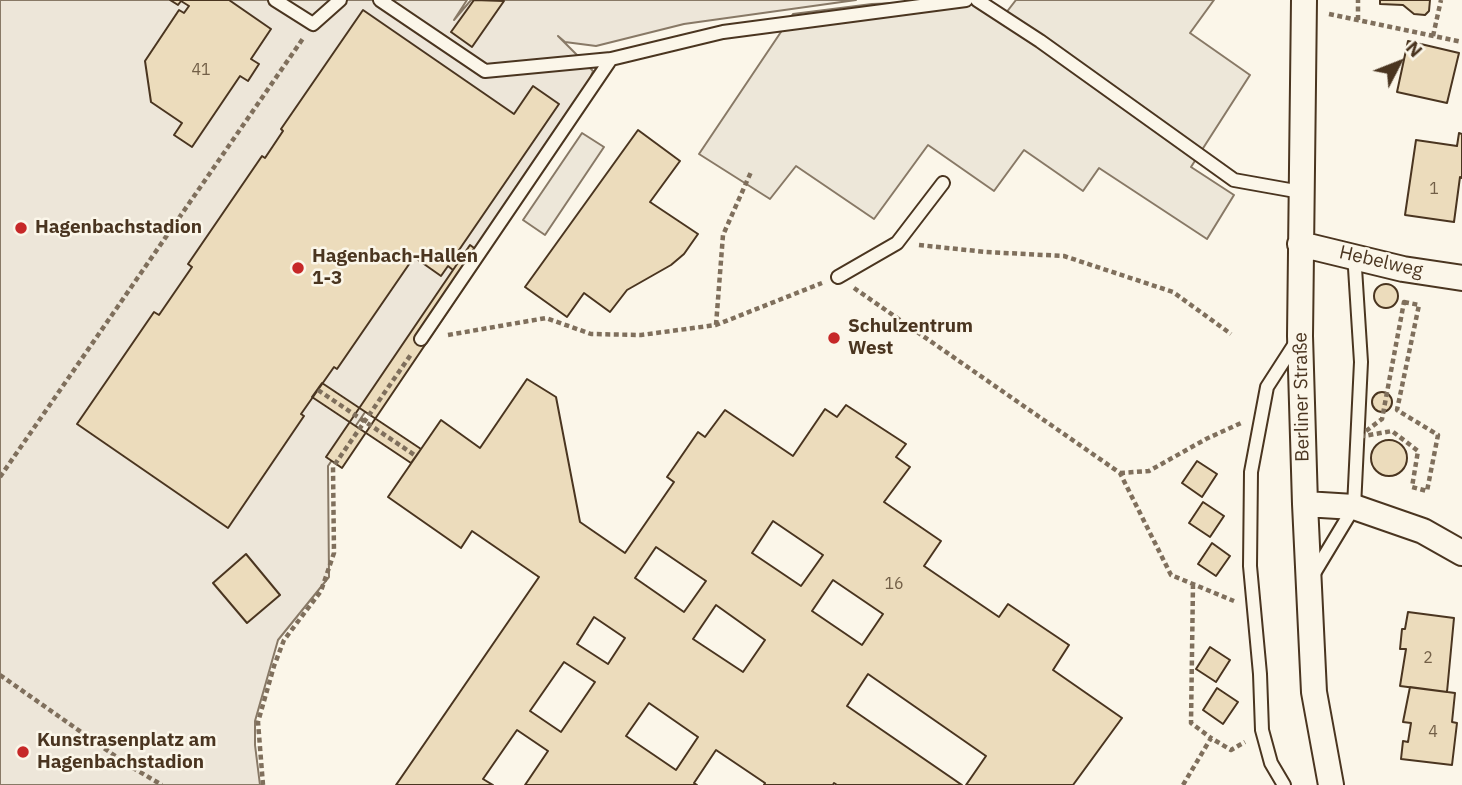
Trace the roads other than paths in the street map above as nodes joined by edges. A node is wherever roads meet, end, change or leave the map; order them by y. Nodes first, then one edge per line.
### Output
1 (275, 0) edge
2 (340, 0) edge
3 (380, 0) edge
4 (966, 0) edge
5 (977, 0) edge
6 (1304, 2) edge
7 (611, 58) junction
8 (943, 183) dead end
9 (1301, 192) junction
10 (1300, 244) junction
11 (1352, 256) junction
12 (838, 277) road end
13 (1462, 278) edge
14 (1300, 336) junction
15 (421, 340) road end
16 (1305, 503) junction
17 (1354, 507) junction
18 (1462, 554) edge
19 (1308, 582) junction
20 (1283, 785) edge
21 (1331, 785) edge

1 - 2 lane
3 - 7 lane
4 - 7 lane
5 - 9 lane
6 - 9 street, Berliner Straße
7 - 15 lane
8 - 12 lane
9 - 10 street, Berliner Straße
10 - 11 street, Hebelweg
10 - 14 street, Berliner Straße
11 - 13 street, Hebelweg
11 - 17 lane
14 - 16 street, Berliner Straße
14 - 20 lane
16 - 17 street
16 - 19 street, Berliner Straße
17 - 18 street
17 - 19 lane
19 - 21 street, Berliner Straße

